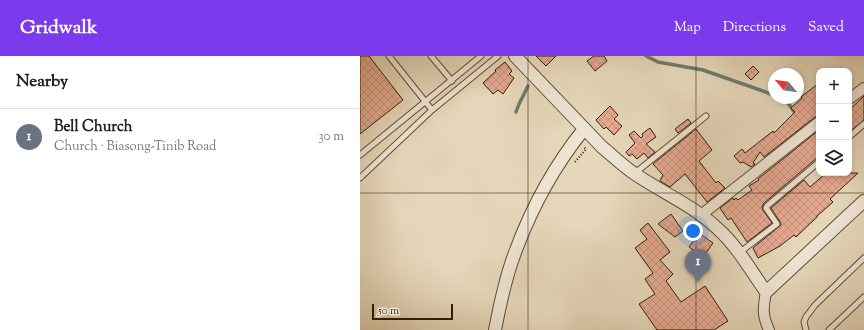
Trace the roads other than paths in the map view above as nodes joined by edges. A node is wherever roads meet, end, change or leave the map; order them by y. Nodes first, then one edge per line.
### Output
1 (389, 56) edge
2 (431, 56) edge
3 (481, 56) edge
4 (498, 56) edge
5 (515, 56) edge
6 (452, 81) junction
7 (864, 88) edge
8 (852, 97) edge
9 (426, 102) junction
10 (432, 110) junction
11 (706, 116) dead end
12 (816, 124) edge
13 (864, 124) edge
14 (584, 129) junction
15 (852, 134) edge
16 (360, 155) edge
17 (816, 165) edge
18 (635, 174) junction
19 (360, 178) edge
20 (864, 201) edge
21 (702, 215) junction
22 (739, 253) junction
23 (864, 258) edge
24 (766, 292) junction
25 (864, 297) edge
26 (495, 330) edge
27 (769, 330) edge
28 (806, 330) edge
29 (830, 330) edge

1 - 9 lane
2 - 6 lane
3 - 6 lane
4 - 10 lane
5 - 14 street
6 - 9 lane
7 - 8 street
9 - 10 lane
9 - 16 lane
10 - 19 lane
11 - 18 lane
12 - 21 street
13 - 15 lane
14 - 18 street
14 - 26 street
17 - 22 lane
18 - 21 street
20 - 24 street
21 - 22 street
22 - 24 street
23 - 28 lane
24 - 27 street
25 - 29 lane

